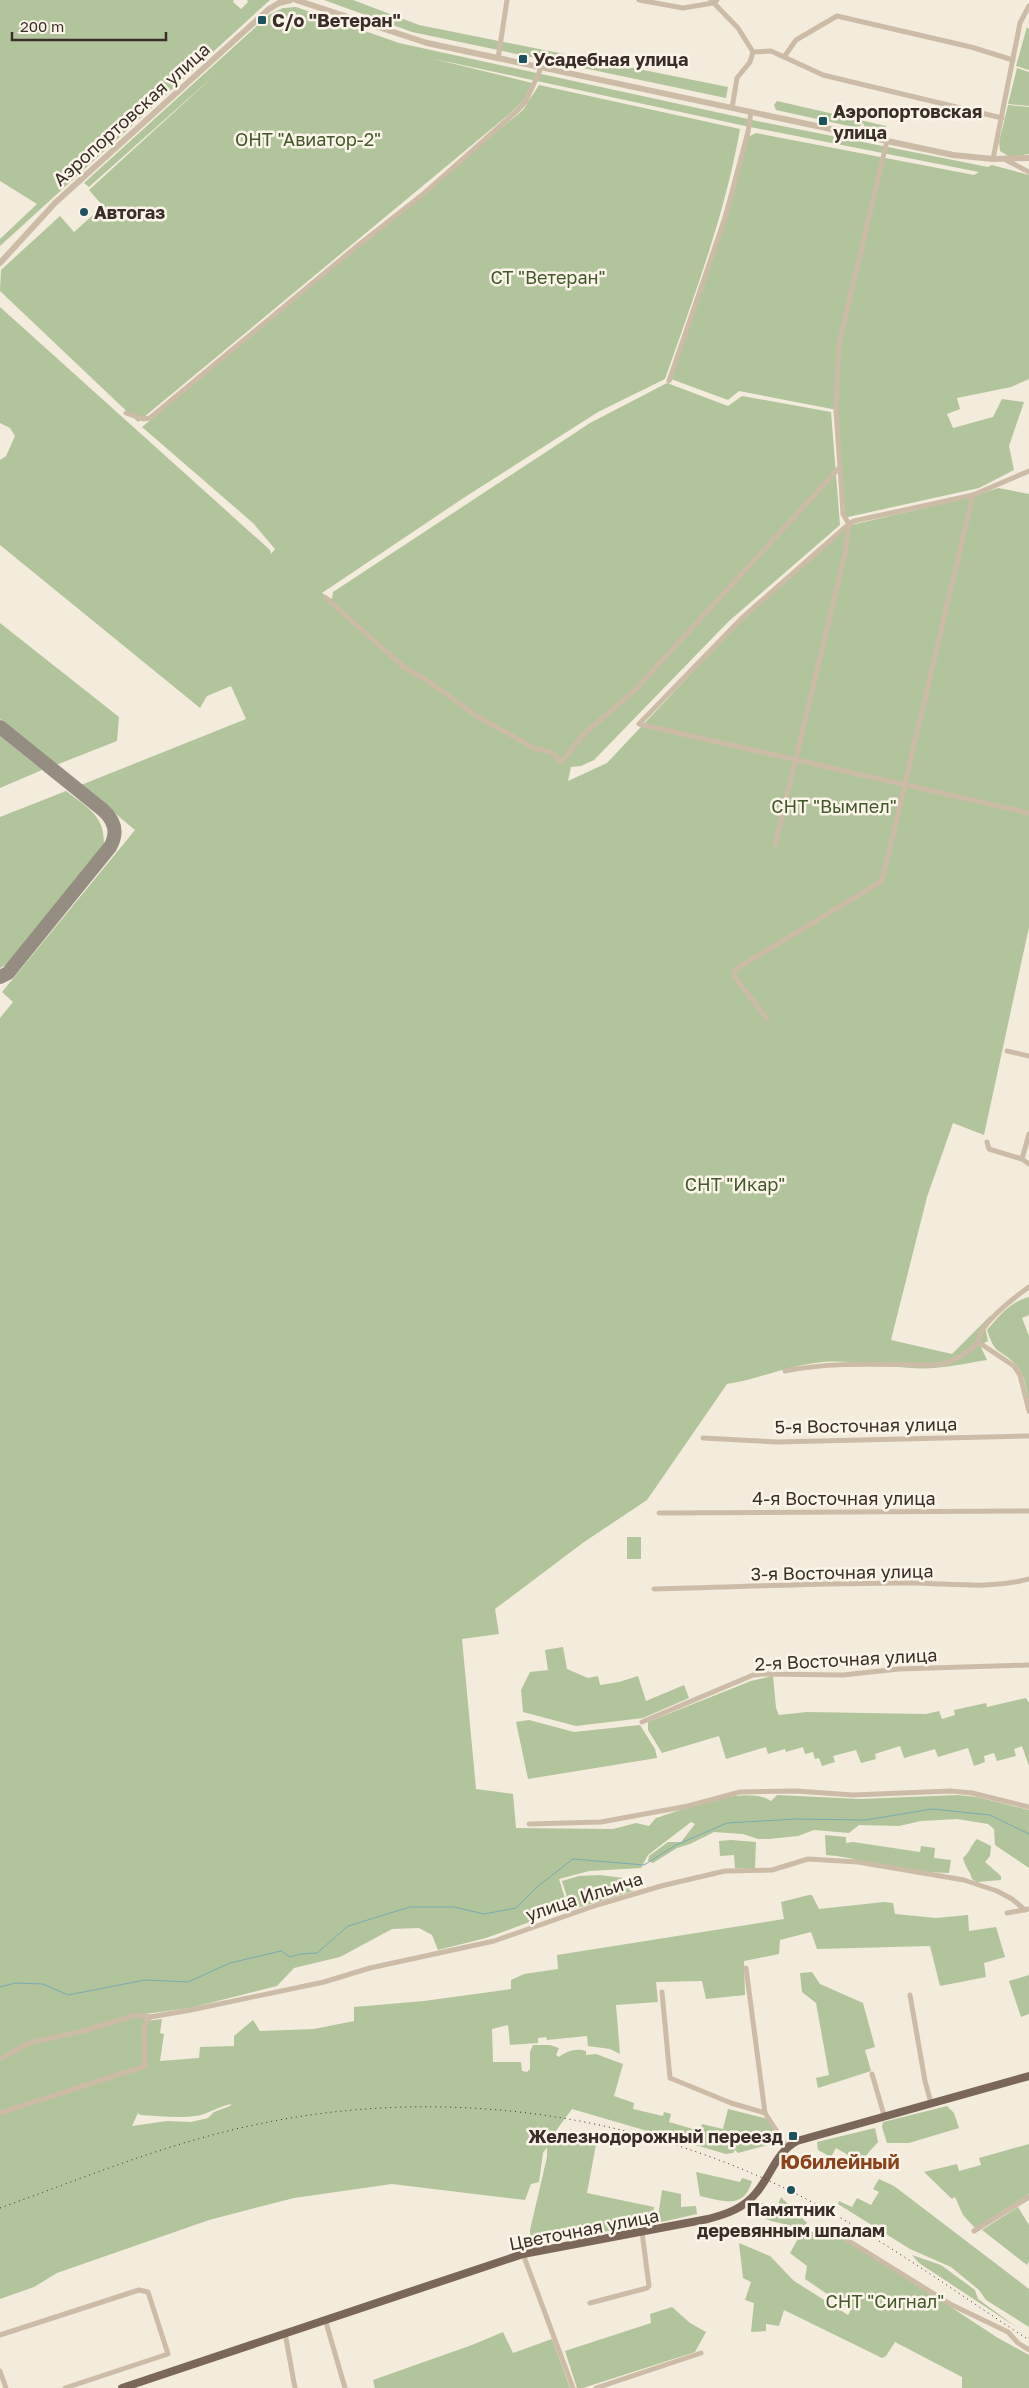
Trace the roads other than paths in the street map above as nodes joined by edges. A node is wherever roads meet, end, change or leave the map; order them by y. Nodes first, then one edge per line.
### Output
1 (291, 0) edge
2 (296, 0) edge
3 (506, 0) edge
4 (639, 0) edge
5 (1024, 0) edge
6 (304, 1) edge
7 (714, 1) edge
8 (1029, 6) edge
9 (753, 52) junction
10 (784, 57) junction
11 (498, 59) junction
12 (1014, 60) junction
13 (541, 68) junction
14 (732, 108) junction
15 (751, 112) junction
16 (1002, 118) junction
17 (887, 141) junction
18 (1029, 158) edge
19 (993, 160) junction
20 (1006, 160) junction
21 (1029, 172) edge
22 (0, 263) edge
23 (669, 381) dead end
24 (126, 413) dead end
25 (840, 467) junction
26 (1029, 471) edge
27 (972, 495) junction
28 (848, 524) junction
29 (326, 598) dead end
30 (795, 760) junction
31 (905, 784) junction
32 (1029, 813) edge
33 (775, 845) dead end
34 (767, 1019) dead end
35 (1007, 1051) dead end
36 (1029, 1056) edge
37 (1029, 1134) edge
38 (987, 1142) dead end
39 (1022, 1159) junction
40 (1029, 1164) edge
41 (1029, 1287) edge
42 (978, 1342) junction
43 (785, 1371) dead end
44 (1029, 1411) edge
45 (1029, 1436) edge
46 (703, 1438) dead end
47 (1029, 1511) edge
48 (659, 1513) dead end
49 (1029, 1579) edge
50 (654, 1589) dead end
51 (1029, 1664) edge
52 (642, 1722) dead end
53 (1029, 1807) edge
54 (529, 1824) dead end
55 (1027, 1910) edge
56 (1007, 1913) dead end
57 (746, 1968) dead end
58 (662, 1992) dead end
59 (910, 1995) dead end
60 (150, 2017) junction
61 (0, 2058) edge
62 (872, 2074) dead end
63 (1029, 2076) edge
64 (931, 2103) junction
65 (765, 2112) junction
66 (0, 2113) edge
67 (884, 2115) junction
68 (787, 2147) junction
69 (1029, 2198) edge
70 (642, 2232) junction
71 (974, 2232) dead end
72 (836, 2233) dead end
73 (523, 2254) junction
74 (590, 2303) dead end
75 (325, 2320) junction
76 (285, 2333) junction
77 (0, 2335) edge
78 (1029, 2350) edge
79 (701, 2352) dead end
80 (0, 2371) edge
81 (6, 2388) edge
82 (65, 2388) edge
83 (122, 2388) edge
84 (295, 2388) edge
85 (344, 2388) edge
86 (573, 2388) edge
87 (596, 2388) edge

1 - 22 street, Аэропортовская улица
2 - 6 street
3 - 11 street
4 - 7 street
5 - 8 street
6 - 11 street
7 - 9 street
8 - 12 street
9 - 10 street
9 - 14 street
10 - 12 street
10 - 16 street
11 - 13 street
12 - 16 street
13 - 14 street
13 - 24 street
14 - 15 street
15 - 17 street
15 - 23 street
16 - 19 street
17 - 19 street
17 - 25 street
18 - 20 street
19 - 20 street
20 - 21 street
25 - 28 street
25 - 29 street
26 - 27 street
27 - 28 street
27 - 31 street
28 - 30 street
28 - 30 street
30 - 31 street
30 - 33 street
31 - 32 street
31 - 34 street
35 - 36 street
37 - 39 street
38 - 39 street
39 - 40 street
41 - 42 street
42 - 43 street
42 - 44 street
45 - 46 street, 5-я Восточная улица
47 - 48 street, 4-я Восточная улица
49 - 50 street, 3-я Восточная улица
51 - 52 street, 2-я Восточная улица
53 - 54 street
55 - 56 street, улица Ильича
55 - 60 street, улица Ильича
57 - 65 street
58 - 65 street
59 - 64 street
60 - 61 street, улица Ильича
60 - 66 street
62 - 67 street
63 - 64 main road
64 - 67 main road
65 - 68 street
67 - 68 main road
68 - 70 main road, Цветочная улица
69 - 71 street
70 - 73 main road, Цветочная улица
70 - 74 street
72 - 78 street
73 - 75 main road, Цветочная улица
73 - 86 street
75 - 76 main road, Цветочная улица
75 - 85 street
76 - 83 main road, Цветочная улица
76 - 84 street
77 - 82 street
79 - 87 street
80 - 81 street

